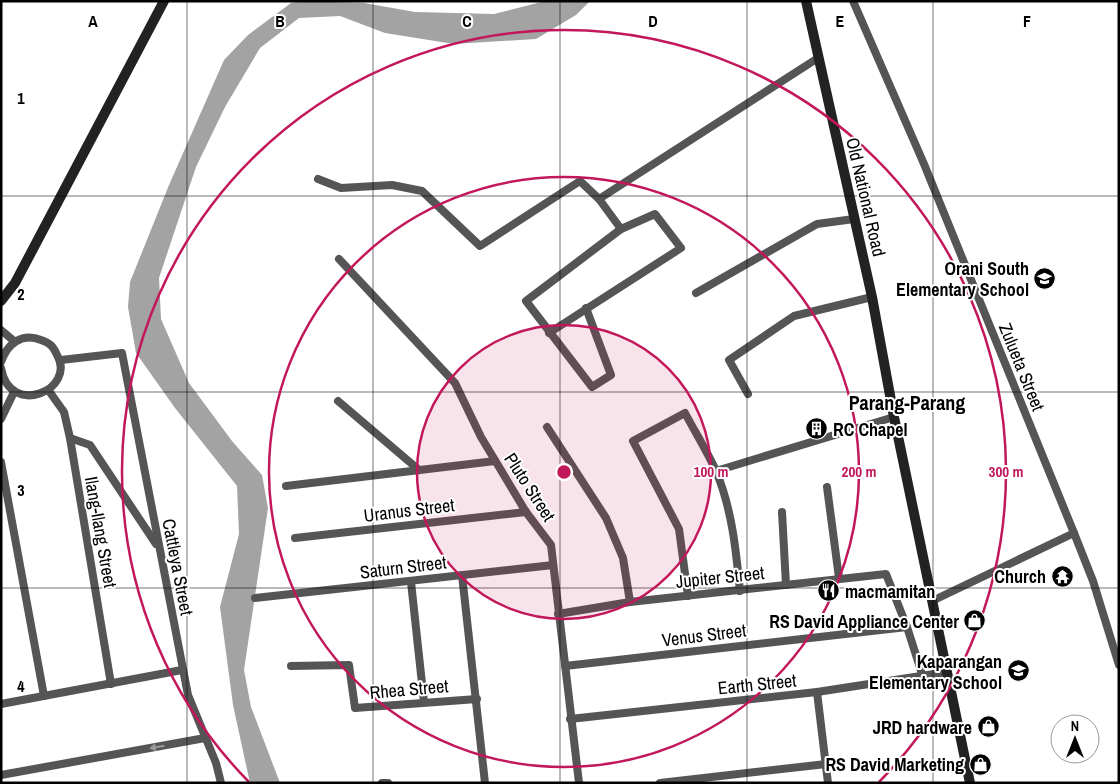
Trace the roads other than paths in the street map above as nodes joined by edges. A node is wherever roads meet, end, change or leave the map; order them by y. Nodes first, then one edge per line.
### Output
1 (164, 1) edge
2 (806, 1) edge
3 (853, 1) edge
4 (818, 58) junction
5 (318, 179) dead end
6 (599, 199) junction
7 (854, 219) junction
8 (621, 229) junction
9 (339, 259) dead end
10 (696, 292) dead end
11 (872, 297) junction
12 (1, 300) edge
13 (586, 308) junction
14 (1, 330) edge
15 (549, 333) junction
16 (14, 341) junction
17 (61, 360) junction
18 (1, 362) edge
19 (1, 368) edge
20 (49, 391) junction
21 (14, 392) junction
22 (748, 394) dead end
23 (338, 401) dead end
24 (894, 417) junction
25 (1, 419) edge
26 (547, 427) dead end
27 (70, 438) junction
28 (495, 461) junction
29 (1, 462) edge
30 (419, 470) junction
31 (716, 471) junction
32 (286, 486) dead end
33 (827, 487) dead end
34 (526, 512) junction
35 (782, 512) dead end
36 (1074, 533) junction
37 (294, 538) dead end
38 (159, 547) junction
39 (553, 565) junction
40 (462, 575) junction
41 (839, 578) junction
42 (411, 582) junction
43 (786, 585) junction
44 (740, 591) junction
45 (688, 596) junction
46 (255, 598) dead end
47 (932, 601) junction
48 (630, 602) junction
49 (558, 614) junction
50 (908, 627) junction
51 (1119, 665) edge
52 (291, 666) dead end
53 (564, 666) junction
54 (182, 670) junction
55 (947, 672) junction
56 (923, 677) junction
57 (111, 684) junction
58 (817, 692) junction
59 (44, 696) junction
60 (477, 699) junction
61 (424, 702) junction
62 (1, 704) edge
63 (570, 719) junction
64 (205, 738) junction
65 (826, 764) junction
66 (1, 775) edge
67 (221, 783) edge
68 (382, 783) edge
69 (388, 783) edge
70 (485, 783) edge
71 (579, 783) edge
72 (660, 783) edge
73 (828, 783) edge
74 (970, 783) edge

1 - 12 main road
2 - 4 main road, Old National Road
3 - 36 street, Zulueta Street
4 - 6 street
4 - 7 main road, Old National Road
5 - 6 street
6 - 8 street
7 - 10 street
7 - 11 main road, Old National Road
8 - 13 street
8 - 15 street
9 - 28 street, Pluto Street
11 - 22 street
11 - 24 main road, Old National Road
13 - 15 street
13 - 15 street
14 - 16 street
16 - 17 street
16 - 18 street
17 - 20 street
17 - 38 street, Cattleya Street
19 - 21 street
20 - 21 street
20 - 27 street, Ilang-Ilang Street
21 - 25 street
23 - 30 street
24 - 31 street
24 - 47 main road, Old National Road
26 - 48 street
27 - 38 street
27 - 57 street, Ilang-Ilang Street
28 - 30 street
28 - 34 street, Pluto Street
29 - 59 street
30 - 32 street
31 - 44 street
31 - 45 street
33 - 41 street
34 - 37 street, Uranus Street
34 - 39 street, Pluto Street
35 - 43 street
36 - 47 street
36 - 51 street, Zulueta Street
38 - 54 street, Cattleya Street
39 - 40 street, Saturn Street
39 - 49 street, Pluto Street
40 - 42 street, Saturn Street
40 - 60 street
41 - 43 street, Jupiter Street
41 - 50 street, Jupiter Street
42 - 46 street, Saturn Street
42 - 61 street
43 - 44 street, Jupiter Street
44 - 45 street, Jupiter Street
45 - 48 street, Jupiter Street
47 - 55 main road, Old National Road
48 - 49 street, Jupiter Street
49 - 53 street, Pluto Street
50 - 53 street, Venus Street
50 - 56 street
52 - 61 street, Rhea Street
53 - 63 street, Pluto Street
54 - 57 street
54 - 64 street, Cattleya Street
55 - 56 street, Earth Street
55 - 74 main road, Old National Road
56 - 58 street, Earth Street
57 - 59 street
58 - 63 street, Earth Street
58 - 65 street
59 - 62 street
60 - 61 street, Rhea Street
60 - 70 street
63 - 71 street, Pluto Street
64 -> 66 street
64 - 67 street, Cattleya Street
65 - 72 street
65 - 73 street
68 - 69 street

